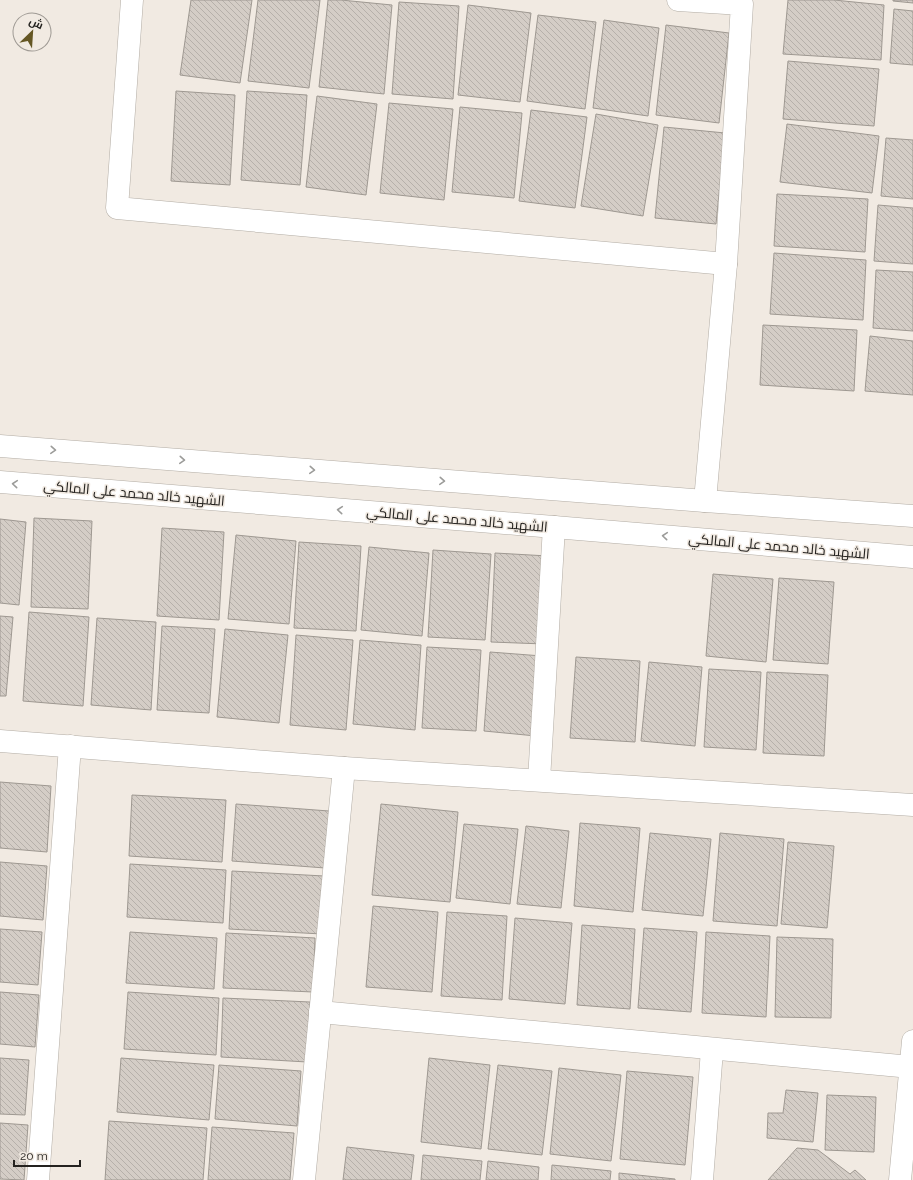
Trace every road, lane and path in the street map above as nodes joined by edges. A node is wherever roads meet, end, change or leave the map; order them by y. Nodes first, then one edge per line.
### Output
1 (132, 0) edge
2 (678, 0) edge
3 (726, 264) junction
4 (0, 446) edge
5 (0, 482) edge
6 (705, 501) junction
7 (913, 516) edge
8 (554, 527) junction
9 (913, 557) edge
10 (0, 741) edge
11 (70, 746) junction
12 (344, 768) junction
13 (539, 780) junction
14 (913, 805) edge
15 (320, 1012) junction
16 (913, 1041) edge
17 (712, 1050) junction
18 (910, 1068) junction
19 (38, 1180) edge
20 (304, 1180) edge
21 (702, 1180) edge
22 (900, 1180) edge

1 - 3 street
2 - 3 street
3 - 6 street
4 -> 6 street
8 -> 5 street, الشهيد خالد محمد على المالكي
6 - 7 street
9 -> 8 street, الشهيد خالد محمد على المالكي
8 - 13 street
10 - 11 street
11 - 12 street
11 - 19 street
12 - 13 street
12 - 15 street
13 - 14 street
15 - 17 street
15 - 20 street
16 - 18 street
17 - 18 street
17 - 21 street
18 - 22 street

